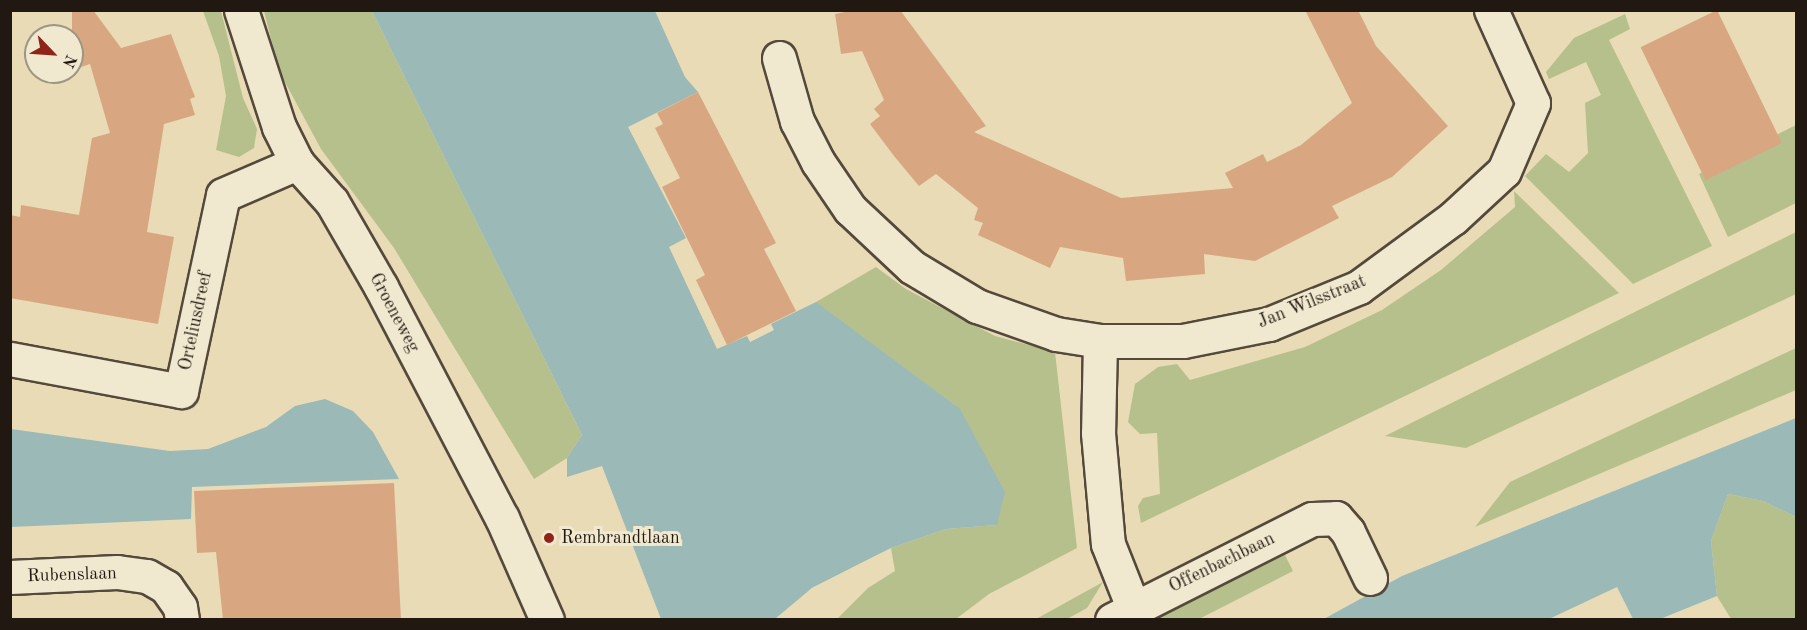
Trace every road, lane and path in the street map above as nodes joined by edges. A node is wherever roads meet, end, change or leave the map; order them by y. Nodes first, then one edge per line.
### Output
1 (241, 10) edge
2 (1491, 10) edge
3 (780, 58) dead end
4 (297, 163) junction
5 (1100, 341) junction
6 (10, 359) edge
7 (10, 577) edge
8 (1370, 578) dead end
9 (1123, 613) edge
10 (182, 620) edge
11 (548, 620) edge

1 - 4 street, Groeneweg
2 - 5 street, Jan Wilsstraat
3 - 5 street, Jan Wilsstraat
4 - 6 street, Orteliusdreef
4 - 11 street, Groeneweg
5 - 9 street
7 - 10 street, Rubenslaan
8 - 9 street, Offenbachbaan

